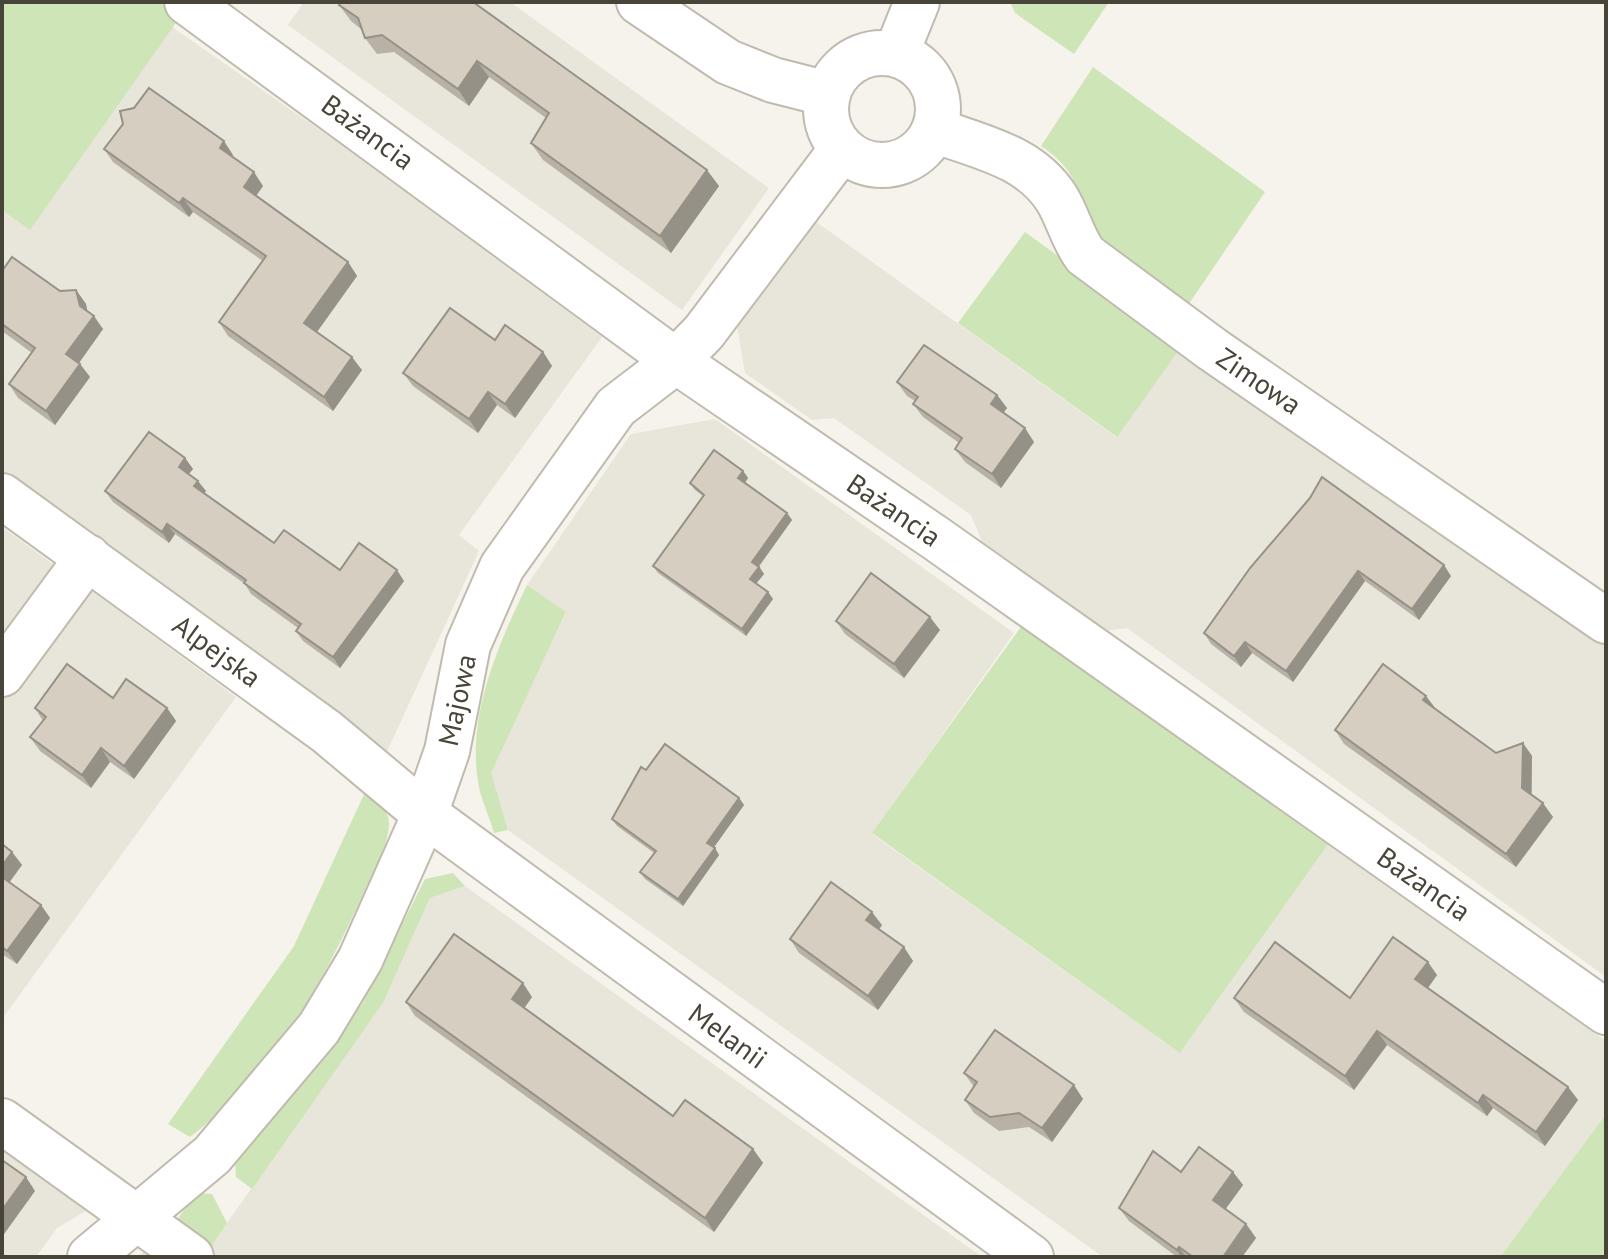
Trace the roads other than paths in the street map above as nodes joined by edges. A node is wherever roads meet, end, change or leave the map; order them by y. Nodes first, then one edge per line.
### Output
1 (187, 2) edge
2 (639, 2) edge
3 (917, 2) edge
4 (896, 54) junction
5 (828, 94) junction
6 (934, 130) junction
7 (842, 149) junction
8 (676, 361) junction
9 (2, 496) edge
10 (88, 557) junction
11 (1606, 621) edge
12 (2, 674) edge
13 (425, 814) junction
14 (1606, 1012) edge
15 (2, 1121) edge
16 (137, 1218) junction
17 (90, 1257) edge
18 (191, 1257) edge
19 (1031, 1257) edge

1 - 8 street, Bażancia
2 - 5 street
3 - 4 street
4 - 5 street
4 - 6 street
5 - 7 street
6 - 7 street
6 - 11 street, Zimowa
7 - 8 street, Majowa
8 - 13 street, Majowa
8 - 14 street, Bażancia
9 - 10 street, Alpejska
10 - 12 street
10 - 13 street, Alpejska
13 - 16 street, Majowa
13 - 19 street, Melanii
15 - 16 street
16 - 17 street, Majowa
16 - 18 street

